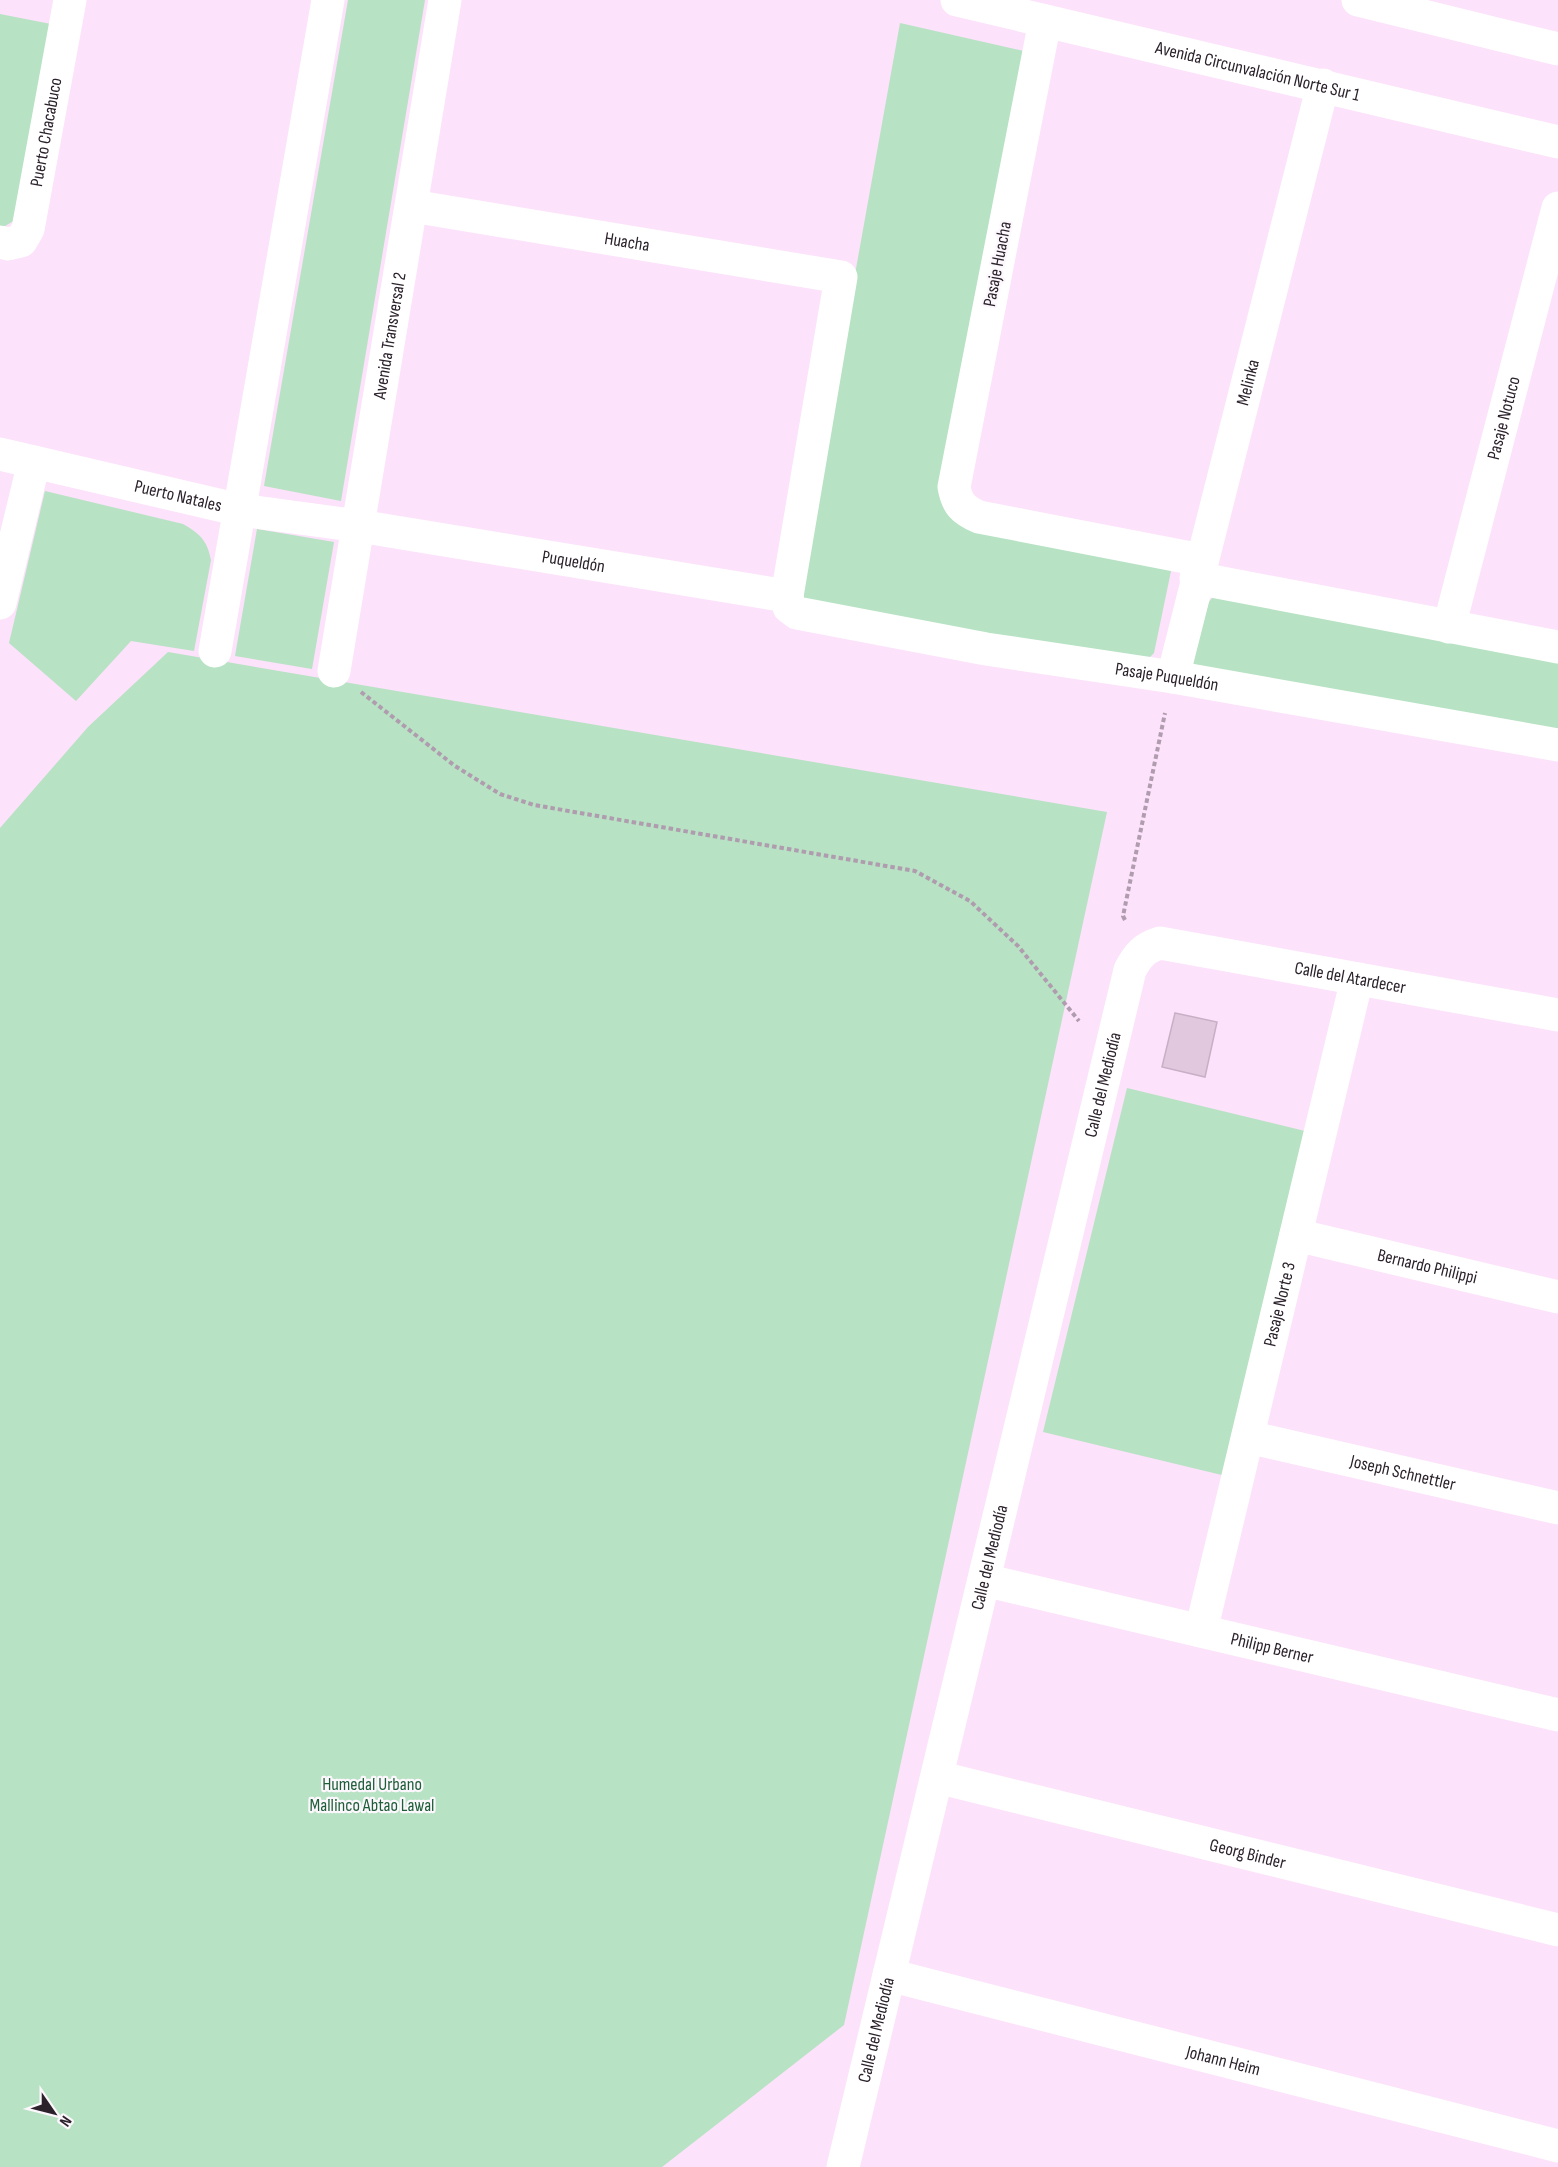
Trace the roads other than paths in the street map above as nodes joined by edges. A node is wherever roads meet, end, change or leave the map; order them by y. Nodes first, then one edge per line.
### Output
1 (70, 0) edge
2 (328, 0) edge
3 (445, 0) edge
4 (957, 0) edge
5 (1358, 0) edge
6 (1045, 21) junction
7 (1558, 49) edge
8 (1323, 85) junction
9 (1558, 142) edge
10 (412, 206) junction
11 (1558, 208) edge
12 (0, 242) edge
13 (0, 454) edge
14 (34, 462) junction
15 (240, 510) junction
16 (359, 526) junction
17 (1199, 569) junction
18 (787, 596) junction
19 (0, 603) edge
20 (1449, 627) junction
21 (1558, 647) edge
22 (215, 651) dead end
23 (334, 671) road end
24 (1173, 677) junction
25 (1558, 745) edge
26 (1143, 950) joint
27 (1357, 979) junction
28 (1558, 1015) edge
29 (1296, 1235) junction
30 (1558, 1297) edge
31 (1248, 1437) junction
32 (1558, 1508) edge
33 (984, 1580) junction
34 (1201, 1631) junction
35 (1558, 1715) edge
36 (937, 1777) junction
37 (1558, 1930) edge
38 (890, 1975) junction
39 (1558, 2146) edge
40 (843, 2167) edge

1 - 12 street, Puerto Chacabuco
2 - 15 street
3 - 10 street, Avenida Transversal 2
4 - 6 street, Avenida Circunvalación Norte Sur 1
5 - 7 street
6 - 8 street, Avenida Circunvalación Norte Sur 1
6 - 17 street, Pasaje Huacha
8 - 9 street, Avenida Circunvalación Norte Sur 1
8 - 17 street, Melinka
10 - 16 street, Avenida Transversal 2
10 - 18 street, Huacha
11 - 20 street, Pasaje Notuco
13 - 14 street, Puerto Natales
14 - 15 street, Puerto Natales
14 - 19 street
15 - 16 street, Puerto Natales
15 - 22 street
16 - 18 street, Puqueldón
16 - 23 street, Avenida Transversal 2
17 - 20 street
17 - 24 street, Melinka
18 - 24 street, Pasaje Puqueldón
20 - 21 street
24 - 25 street, Pasaje Puqueldón
26 - 27 street, Calle del Atardecer
26 - 33 street, Calle del Mediodía
27 - 28 street, Calle del Atardecer
27 - 29 street, Pasaje Norte 3
29 - 30 street, Bernardo Philippi
29 - 31 street, Pasaje Norte 3
31 - 32 street, Joseph Schnettler
31 - 34 street, Pasaje Norte 3
33 - 34 street, Philipp Berner
33 - 36 street, Calle del Mediodía
34 - 35 street, Philipp Berner
36 - 37 street, Georg Binder
36 - 38 street, Calle del Mediodía
38 - 39 street, Johann Heim
38 - 40 street, Calle del Mediodía

